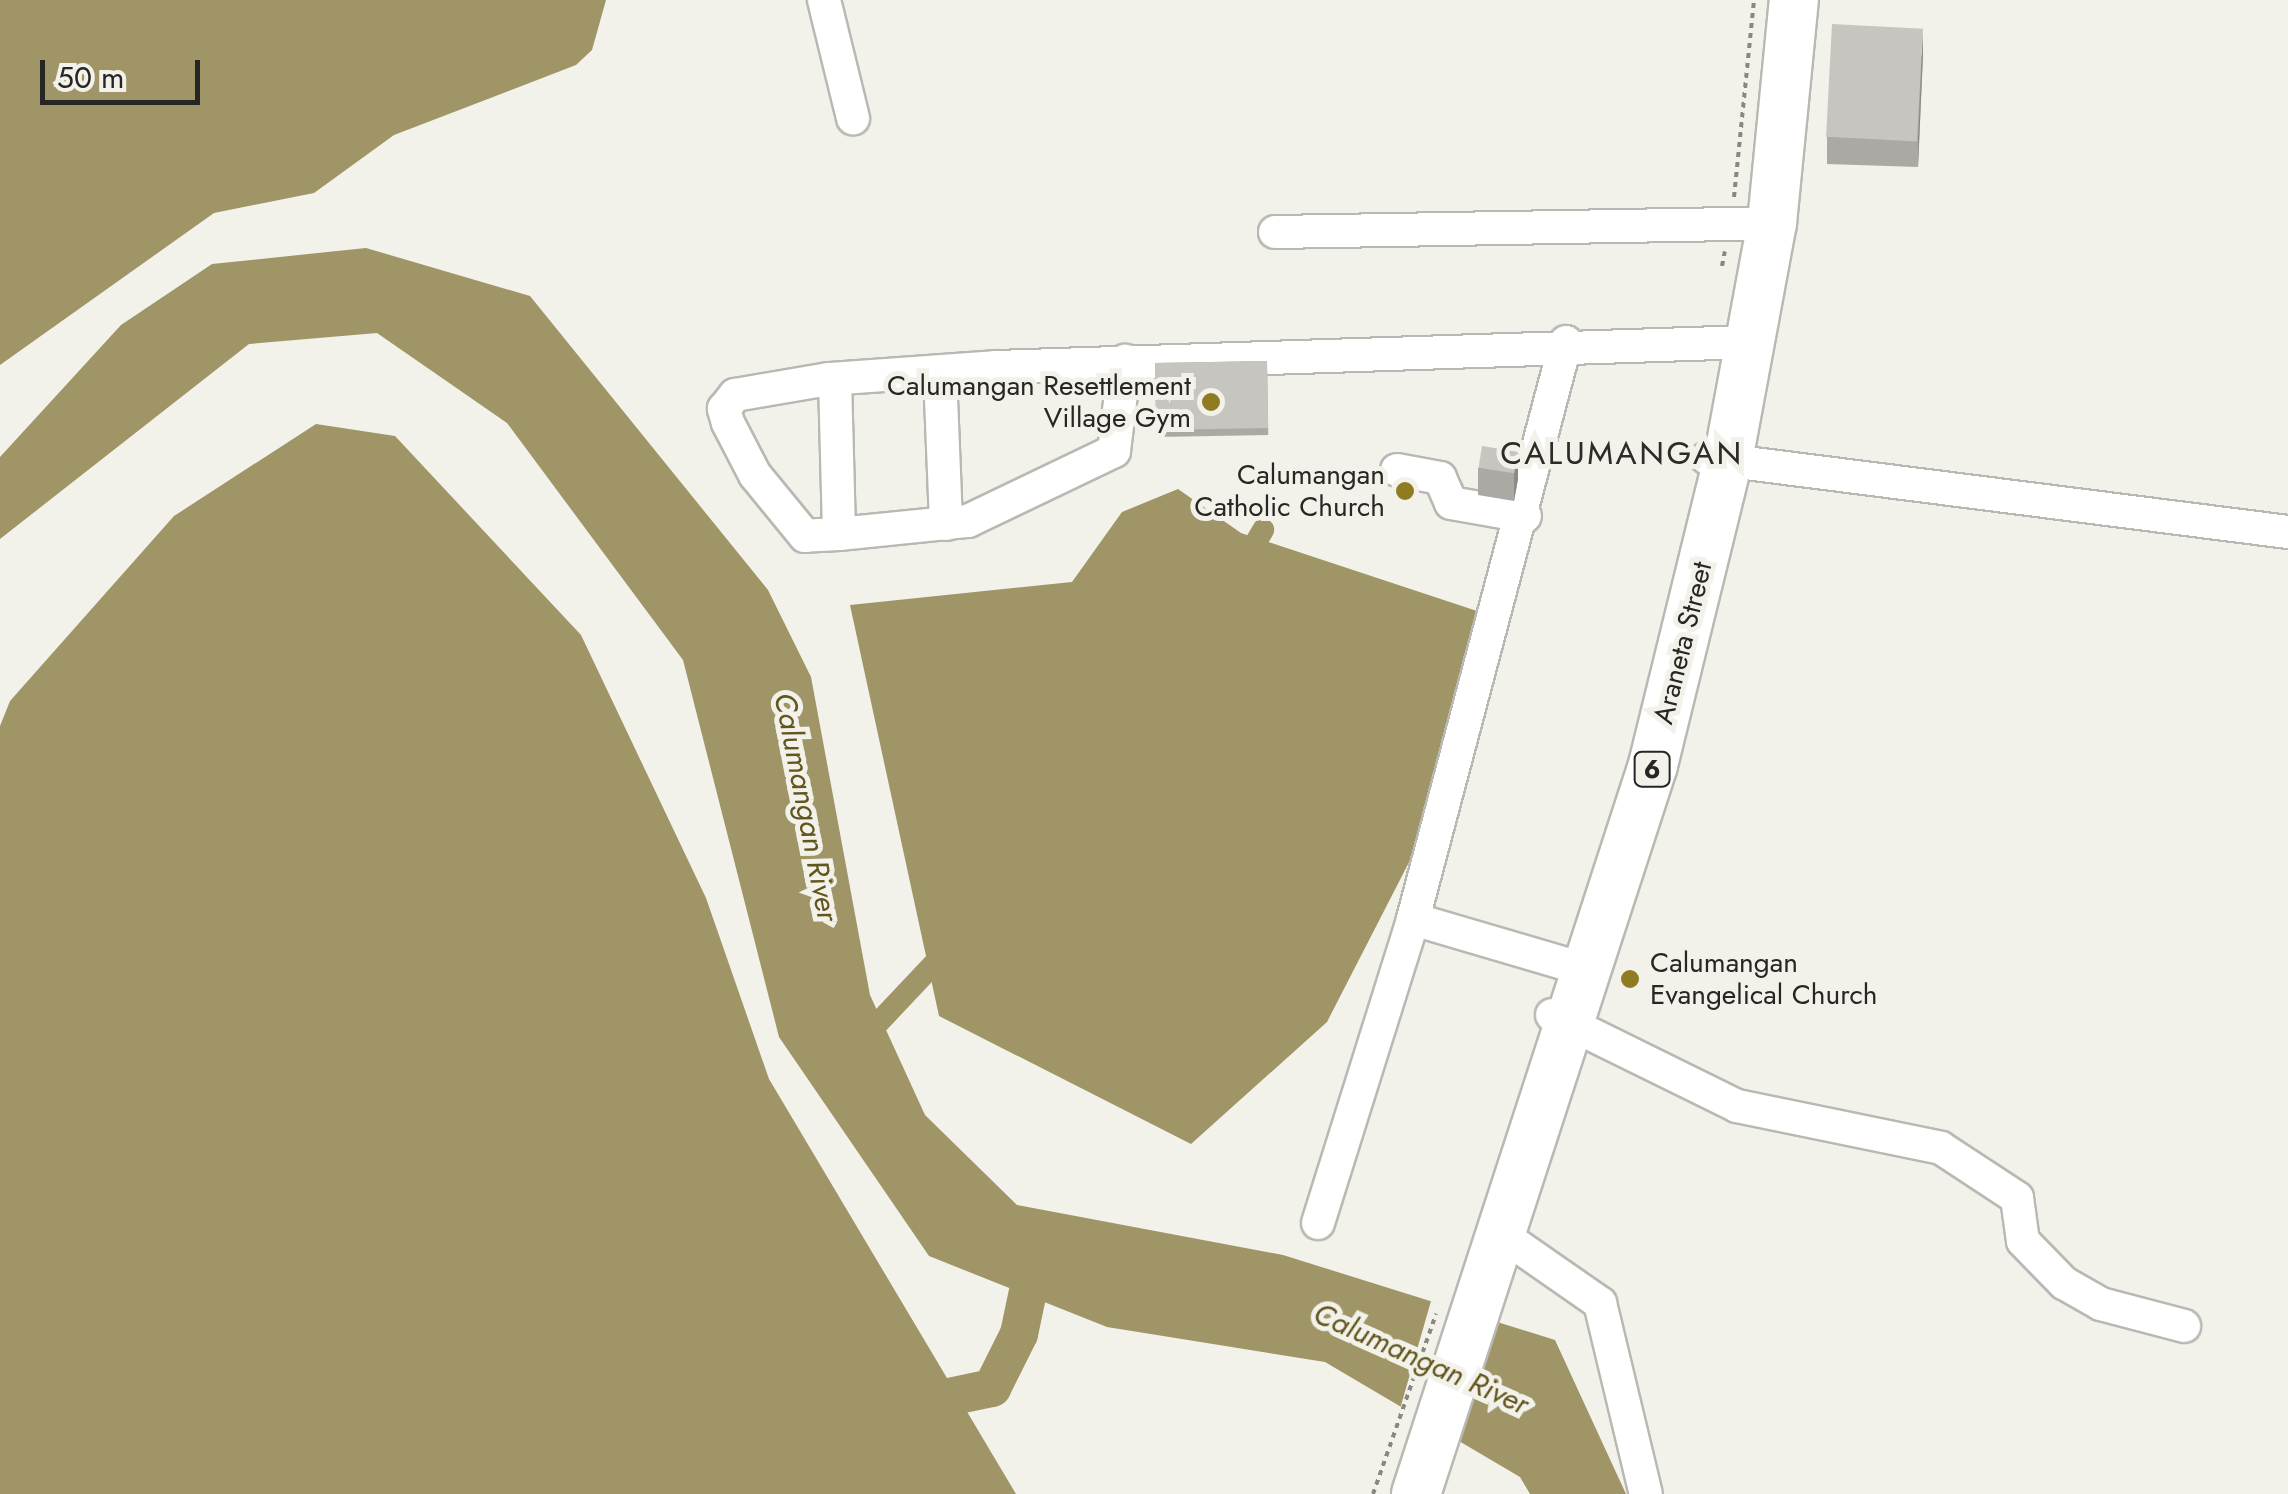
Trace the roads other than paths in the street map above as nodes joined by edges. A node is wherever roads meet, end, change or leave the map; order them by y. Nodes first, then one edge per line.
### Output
1 (824, 0) edge
2 (1770, 0) edge
3 (1794, 0) edge
4 (853, 118) dead end
5 (1750, 223) junction
6 (1276, 232) dead end
7 (1566, 342) junction
8 (1740, 342) junction
9 (1125, 360) junction
10 (940, 373) junction
11 (835, 379) junction
12 (1732, 461) junction
13 (1397, 470) dead end
14 (1525, 516) junction
15 (946, 524) junction
16 (2282, 531) edge
17 (838, 534) junction
18 (1414, 919) junction
19 (1579, 968) junction
20 (1562, 1019) junction
21 (1318, 1222) dead end
22 (1505, 1238) junction
23 (1461, 1300) junction
24 (2184, 1326) dead end
25 (1414, 1437) junction
26 (1393, 1494) edge
27 (1416, 1494) edge
28 (1646, 1494) edge

1 - 4 street
2 - 5 highway
3 - 5 highway
5 - 6 street
5 - 8 highway
7 - 8 street
7 - 9 street
7 - 14 street
8 - 12 highway
9 - 10 street
9 - 15 street
10 - 11 street
10 - 15 street
11 - 17 street
11 - 17 street
12 - 16 street
12 - 19 highway
13 - 14 street
14 - 18 street
15 - 17 street
18 - 19 street
18 - 21 street
19 - 20 highway
20 - 22 highway
20 - 23 highway
20 - 24 street
22 - 23 highway
22 - 28 street
23 - 25 highway
25 - 26 highway
25 - 27 highway

